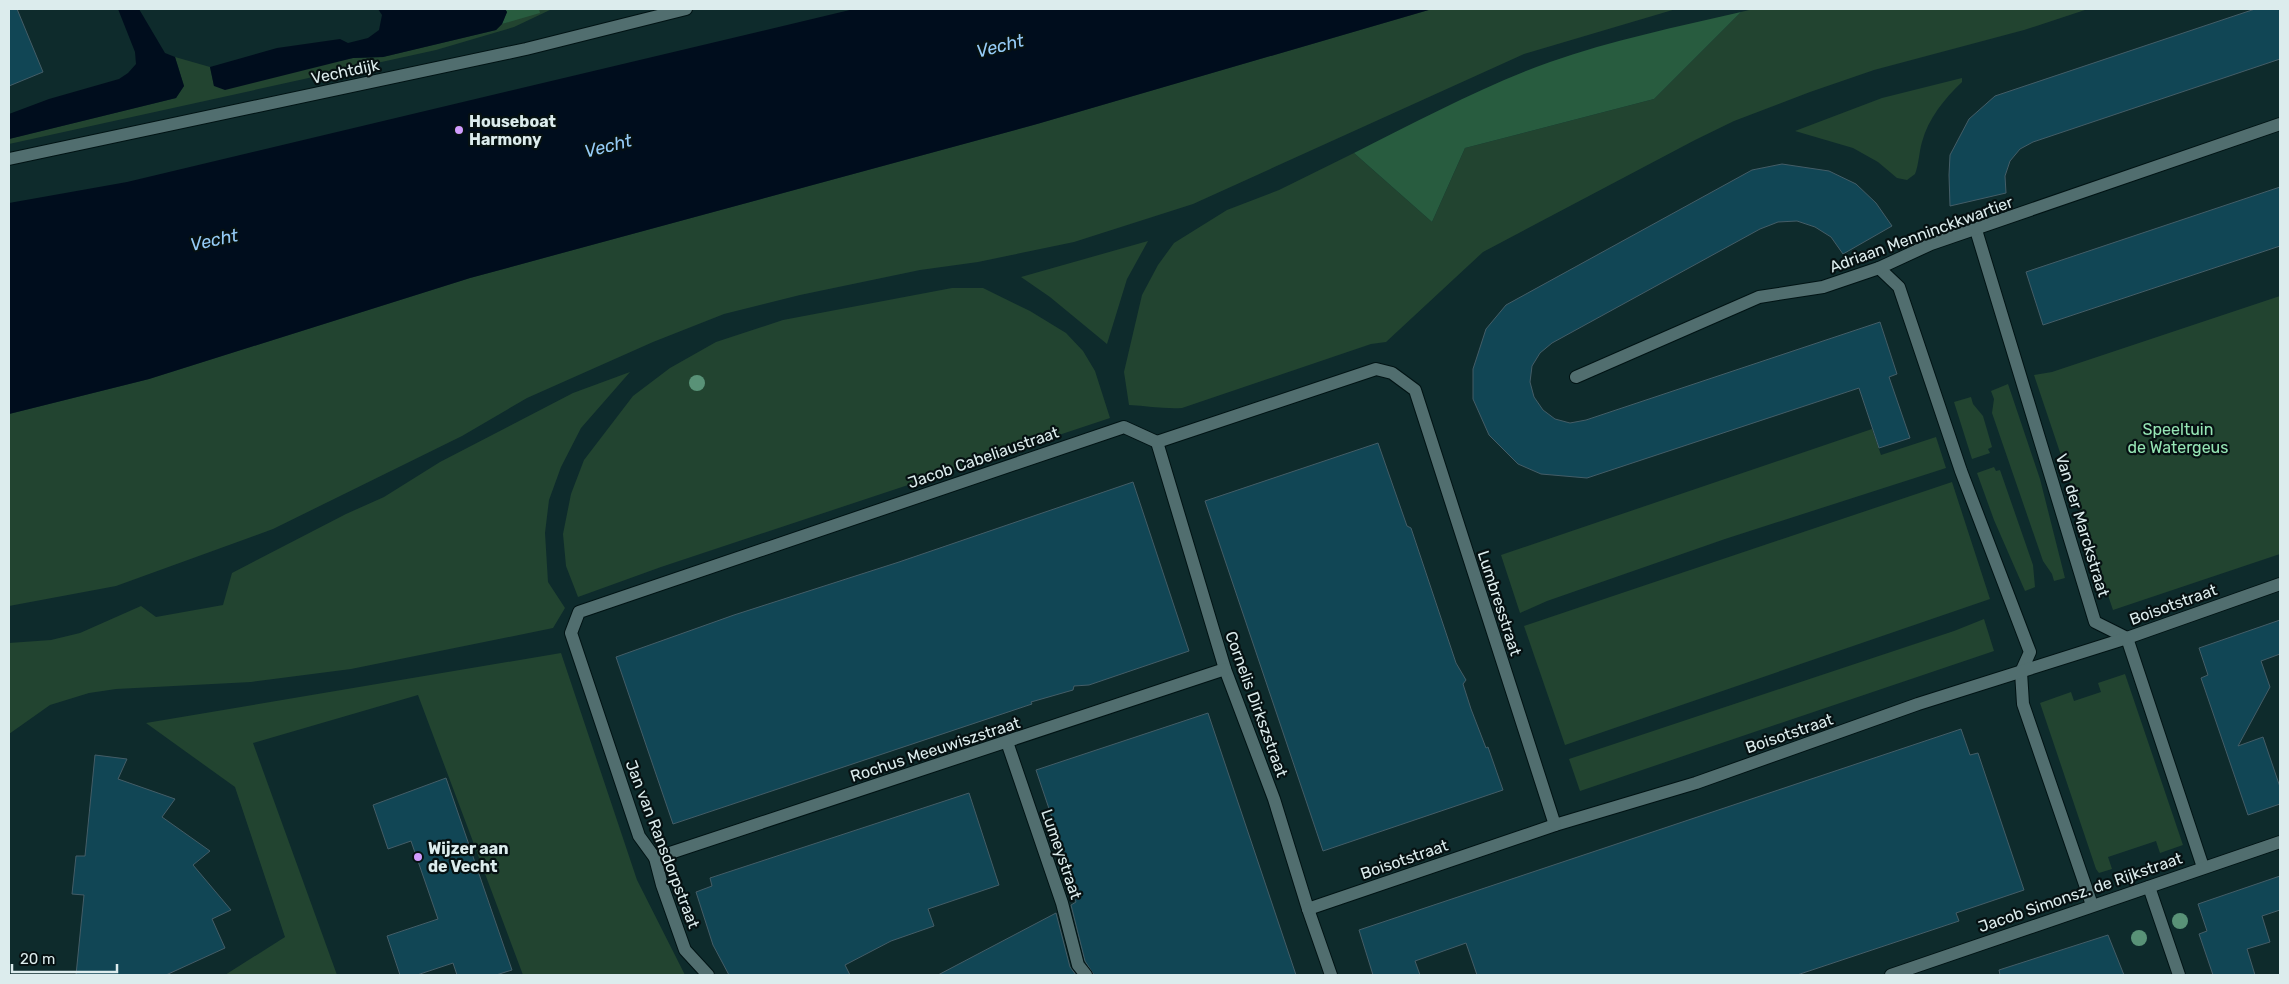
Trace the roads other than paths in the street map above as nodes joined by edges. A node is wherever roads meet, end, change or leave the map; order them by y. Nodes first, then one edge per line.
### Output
1 (686, 9) edge
2 (2280, 124) edge
3 (9, 159) edge
4 (1976, 230) junction
5 (1880, 268) junction
6 (1576, 376) dead end
7 (1158, 442) junction
8 (2280, 584) edge
9 (571, 633) joint
10 (2127, 638) junction
11 (1225, 669) junction
12 (2021, 672) junction
13 (1007, 742) junction
14 (1556, 825) junction
15 (2280, 842) edge
16 (655, 858) junction
17 (2203, 868) junction
18 (2149, 887) junction
19 (2092, 905) junction
20 (1308, 909) junction
21 (708, 975) edge
22 (1086, 975) edge
23 (1331, 975) edge
24 (1891, 975) edge
25 (2179, 975) edge

1 - 3 street, Vechtdijk
2 - 4 street, Adriaan Menninckkwartier
4 - 5 street, Adriaan Menninckkwartier
4 - 10 street, Van der Marckstraat
5 - 6 street, Adriaan Menninckkwartier
5 - 12 street
7 - 9 street, Jacob Cabeliaustraat
7 - 11 street, Cornelis Dirkszstraat
7 - 14 street, Lumbresstraat
8 - 10 street, Boisotstraat
9 - 16 street, Jan van Ransdorpstraat
10 - 12 street, Boisotstraat
10 - 17 street
11 - 13 street, Rochus Meeuwiszstraat
11 - 20 street, Cornelis Dirkszstraat
12 - 14 street, Boisotstraat
12 - 19 street
13 - 16 street, Rochus Meeuwiszstraat
13 - 22 street, Lumeystraat
14 - 20 street, Boisotstraat
15 - 17 street, Jacob Simonsz. de Rijkstraat
16 - 21 street, Jan van Ransdorpstraat
17 - 18 street, Jacob Simonsz. de Rijkstraat
18 - 19 street, Jacob Simonsz. de Rijkstraat
18 - 25 street
19 - 24 street, Jacob Simonsz. de Rijkstraat
20 - 23 street, Cornelis Dirkszstraat

